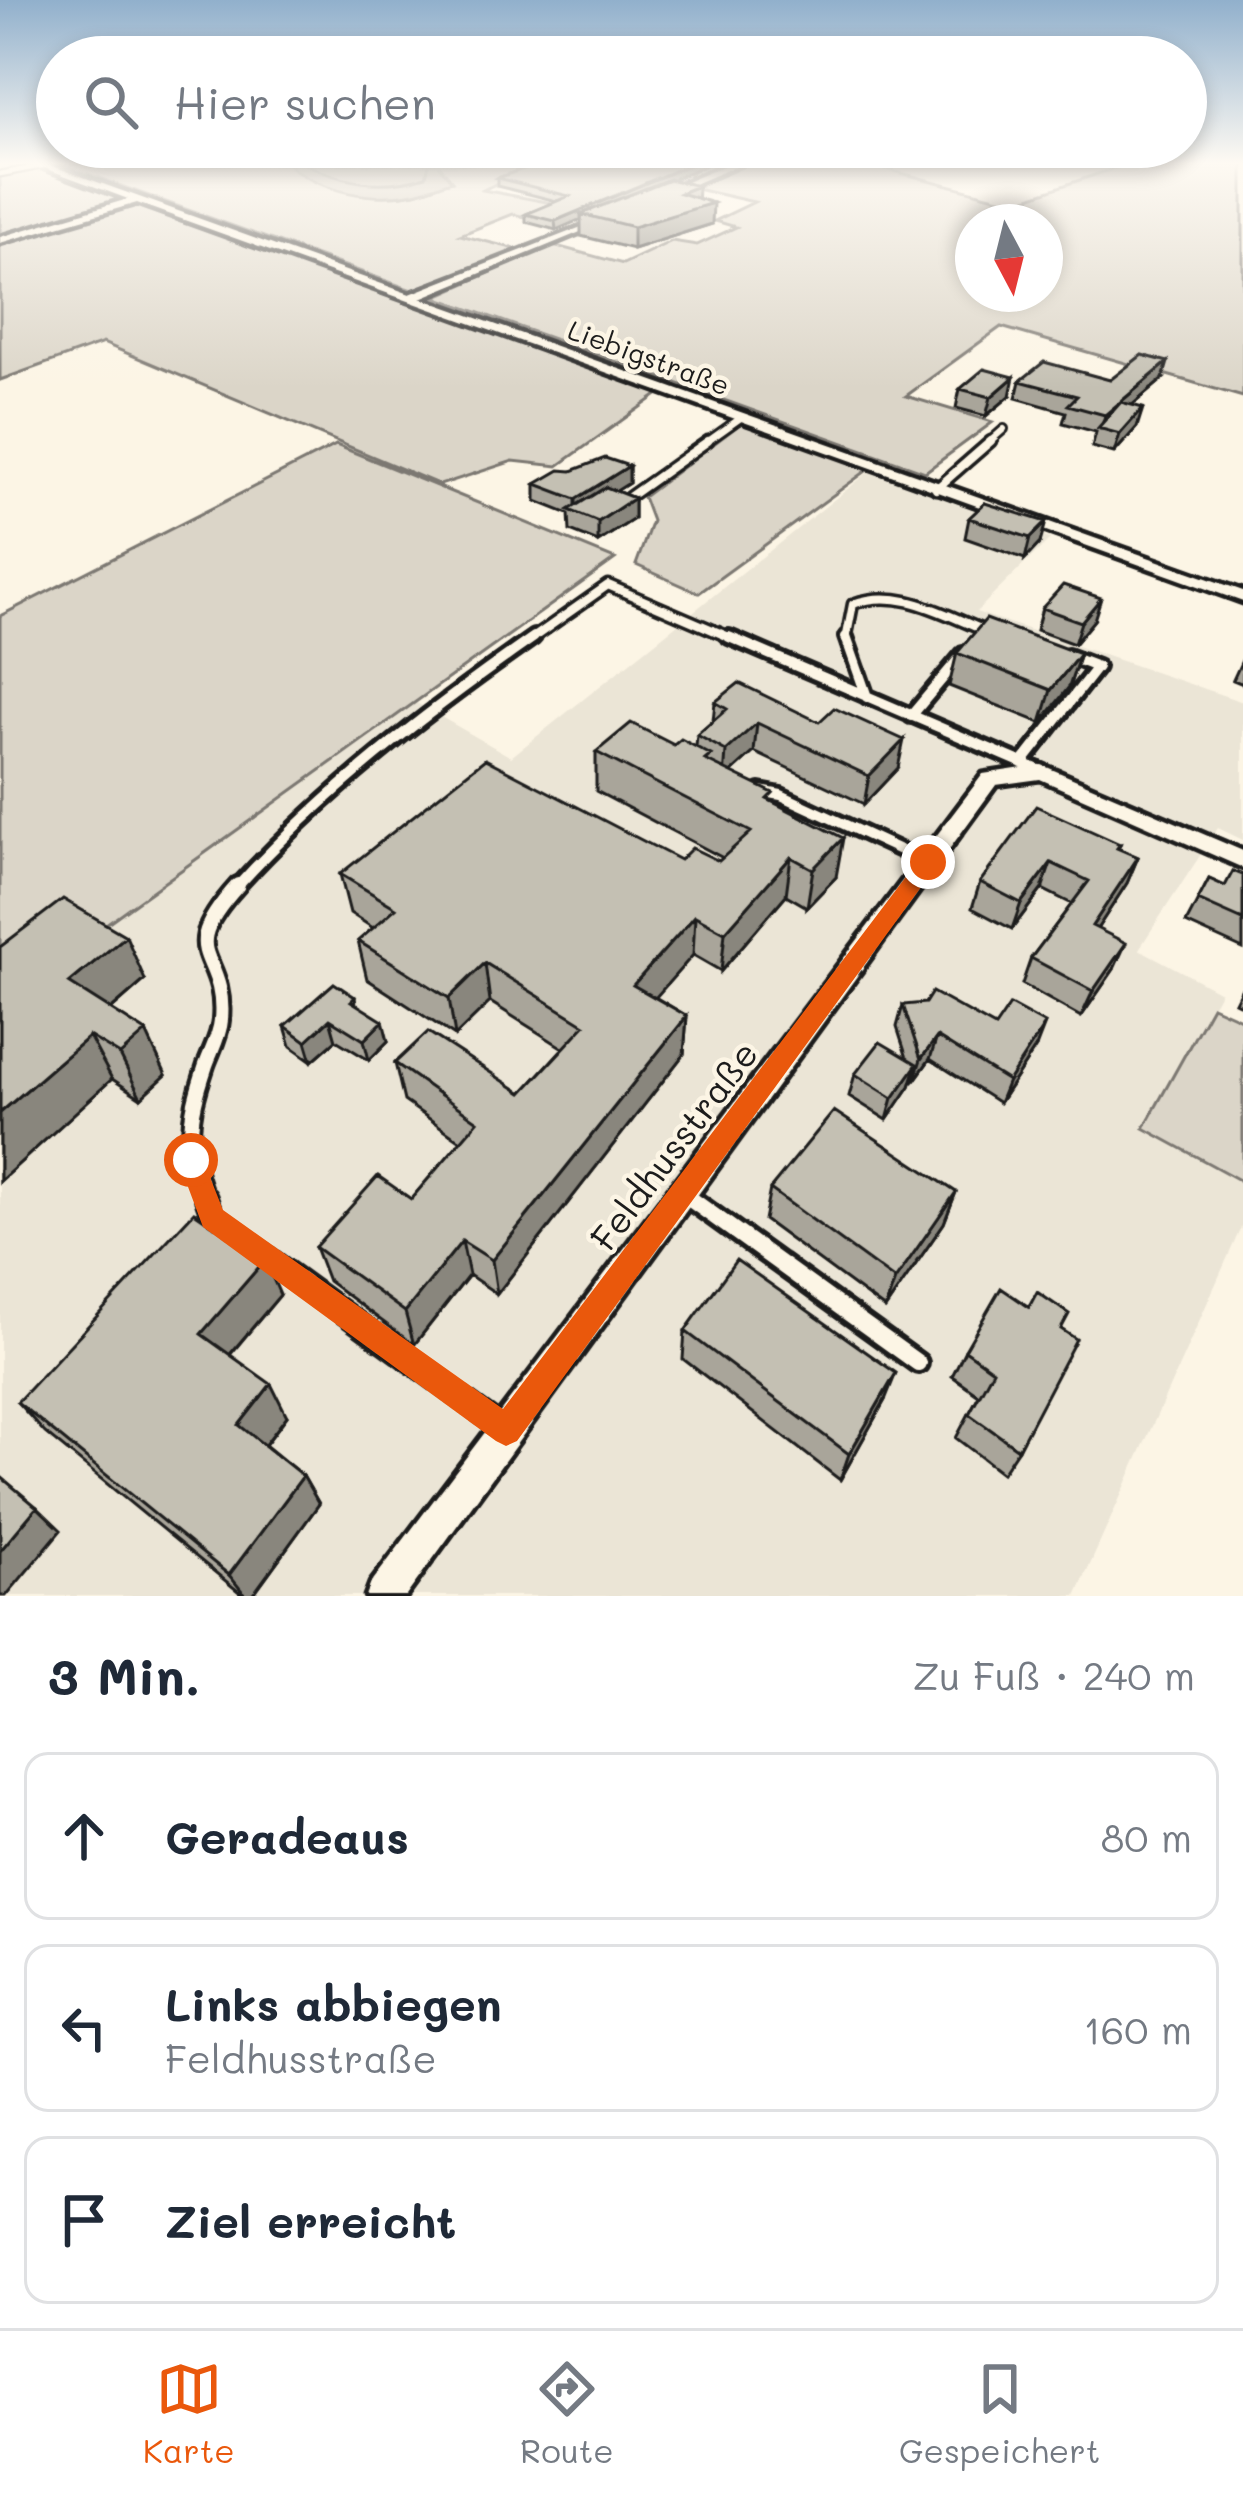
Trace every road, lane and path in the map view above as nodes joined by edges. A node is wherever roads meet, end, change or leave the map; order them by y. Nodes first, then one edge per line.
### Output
1 (243, 238) edge
2 (555, 238) edge
3 (413, 297) junction
4 (742, 417) junction
5 (1004, 429) dead end
6 (936, 489) junction
7 (629, 497) edge
8 (1243, 597) edge
9 (983, 630) junction
10 (998, 631) edge
11 (1059, 653) edge
12 (867, 697) junction
13 (911, 716) junction
14 (1032, 767) junction
15 (741, 791) edge
16 (1243, 860) edge
17 (928, 862) junction
18 (682, 1193) junction
19 (918, 1363) dead end
20 (506, 1430) junction
21 (383, 1596) edge

1 - 3 street, Liebigstraße
2 - 3 street
3 - 4 street, Liebigstraße
4 - 6 street, Liebigstraße
4 - 7 lane
5 - 6 lane
6 - 8 street, Liebigstraße
9 - 10 lane
9 - 12 lane
9 - 13 lane
11 - 14 lane
12 - 13 lane
12 - 20 lane
13 - 14 lane
14 - 16 street
14 - 17 street, Feldhusstraße
15 - 17 lane
17 - 18 street, Feldhusstraße
18 - 19 lane
18 - 20 street, Feldhusstraße
20 - 21 street, Feldhusstraße

